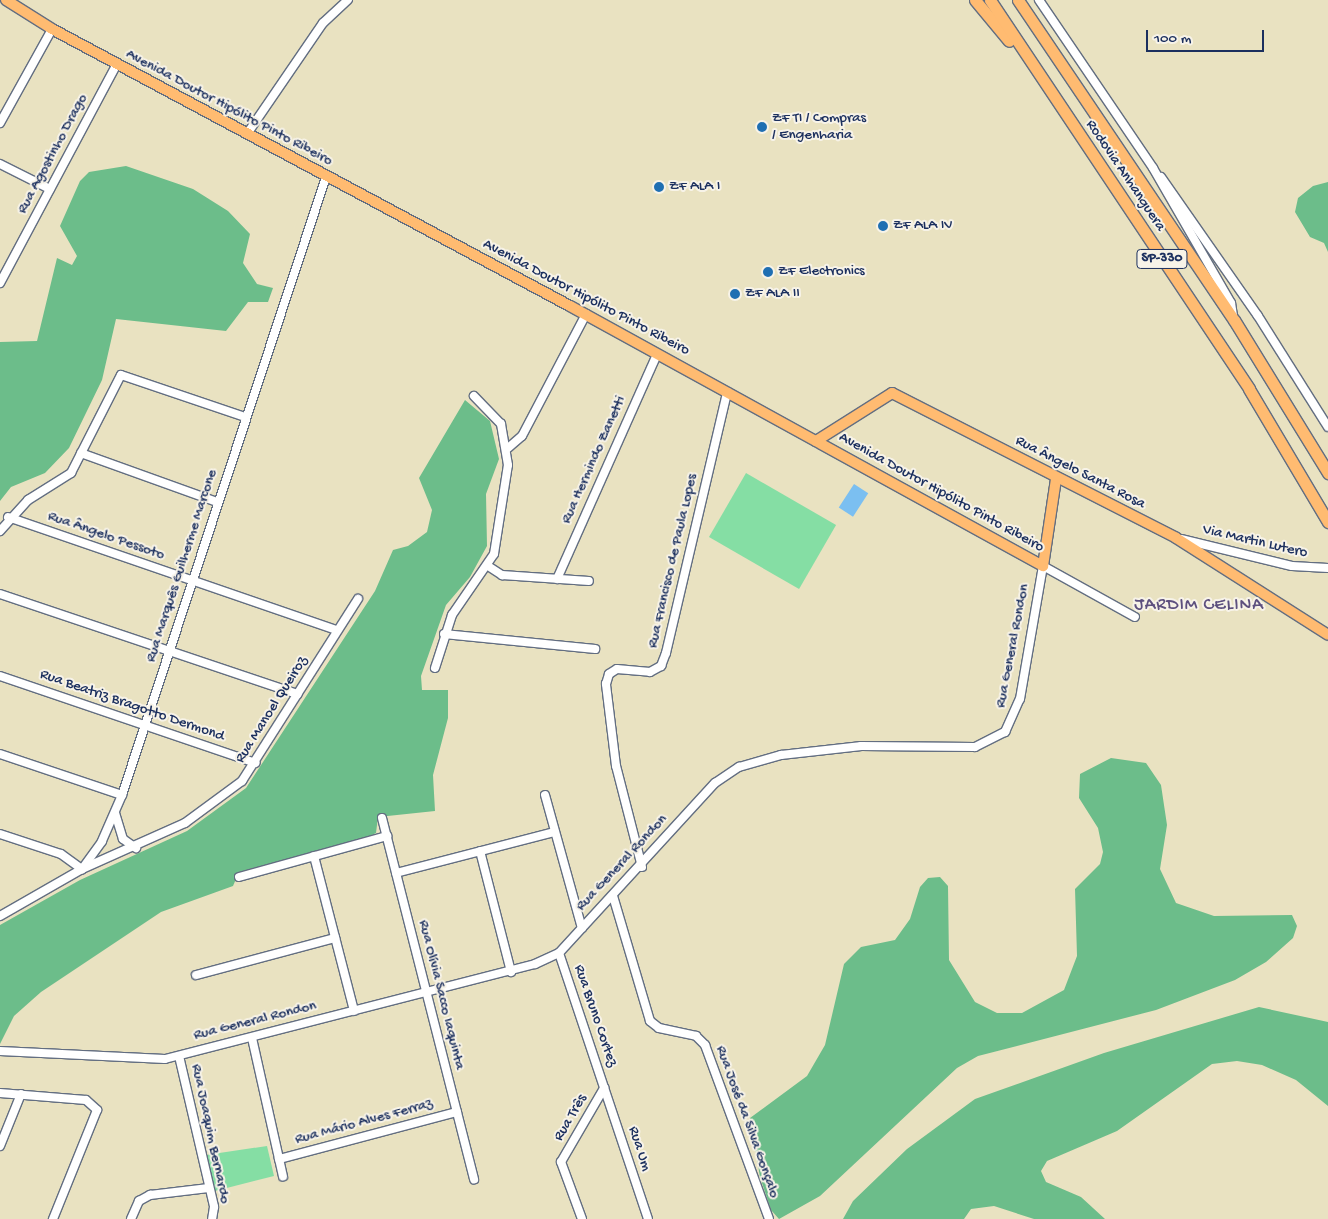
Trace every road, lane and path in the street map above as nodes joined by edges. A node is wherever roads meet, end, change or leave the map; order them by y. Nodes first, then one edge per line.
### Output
1 (6, 0) edge
2 (348, 0) edge
3 (975, 0) edge
4 (990, 0) edge
5 (1018, 0) edge
6 (1039, 0) edge
7 (0, 2) edge
8 (21, 11) junction
9 (52, 29) junction
10 (117, 64) junction
11 (1045, 83) junction
12 (0, 123) edge
13 (247, 134) junction
14 (0, 164) edge
15 (1153, 168) junction
16 (326, 177) junction
17 (50, 189) junction
18 (0, 283) edge
19 (586, 314) junction
20 (1234, 320) junction
21 (657, 354) junction
22 (727, 392) junction
23 (474, 396) dead end
24 (245, 417) junction
25 (1328, 427) edge
26 (816, 441) junction
27 (508, 448) junction
28 (81, 453) junction
29 (1328, 473) edge
30 (1056, 479) junction
31 (217, 502) junction
32 (8, 517) junction
33 (1328, 522) edge
34 (0, 531) edge
35 (1176, 538) junction
36 (488, 566) junction
37 (1043, 566) junction
38 (1328, 568) edge
39 (557, 579) junction
40 (192, 580) junction
41 (589, 581) dead end
42 (0, 594) edge
43 (358, 599) dead end
44 (1135, 616) dead end
45 (337, 630) junction
46 (444, 634) junction
47 (1328, 635) edge
48 (595, 649) dead end
49 (169, 651) junction
50 (435, 668) dead end
51 (0, 676) edge
52 (298, 694) junction
53 (145, 725) junction
54 (0, 754) edge
55 (256, 763) junction
56 (122, 795) junction
57 (545, 796) dead end
58 (114, 812) junction
59 (382, 818) dead end
60 (555, 832) junction
61 (0, 834) edge
62 (387, 836) junction
63 (136, 848) junction
64 (480, 851) junction
65 (314, 856) junction
66 (642, 867) junction
67 (82, 869) junction
68 (396, 873) junction
69 (239, 877) dead end
70 (613, 896) junction
71 (0, 916) edge
72 (582, 928) junction
73 (335, 938) junction
74 (559, 953) junction
75 (511, 972) junction
76 (196, 975) dead end
77 (427, 993) junction
78 (354, 1011) junction
79 (252, 1038) junction
80 (0, 1051) edge
81 (178, 1056) junction
82 (604, 1088) junction
83 (0, 1092) edge
84 (21, 1094) junction
85 (457, 1112) junction
86 (0, 1146) edge
87 (279, 1159) junction
88 (283, 1178) dead end
89 (474, 1179) dead end
90 (209, 1188) junction
91 (53, 1219) edge
92 (132, 1219) edge
93 (212, 1219) edge
94 (582, 1219) edge
95 (648, 1219) edge
96 (769, 1219) edge

1 - 8 main road, Avenida Doutor Hipólito Pinto Ribeiro
2 - 13 street
3 - 11 highway
4 - 11 highway, Rodovia Anhanguera / SP-330
5 - 20 highway, Rodovia Anhanguera / SP-330
6 - 15 street
7 - 8 main road, Avenida Doutor Hipólito Pinto Ribeiro
8 - 9 main road, Avenida Doutor Hipólito Pinto Ribeiro
9 - 10 main road, Avenida Doutor Hipólito Pinto Ribeiro
9 - 12 street
10 - 13 main road, Avenida Doutor Hipólito Pinto Ribeiro
10 - 17 street, Rua Agostinho Drago
11 - 33 highway, Rodovia Anhanguera / SP-330
13 - 16 main road, Avenida Doutor Hipólito Pinto Ribeiro
14 - 17 street
15 - 20 street
15 - 25 street
16 - 19 main road, Avenida Doutor Hipólito Pinto Ribeiro
16 - 24 street, Rua Marquês Guilherme Marcone
17 - 18 street, Rua Agostinho Drago
19 - 21 main road, Avenida Doutor Hipólito Pinto Ribeiro
19 - 27 street
20 - 29 highway, Rodovia Anhanguera / SP-330
21 - 22 main road, Avenida Doutor Hipólito Pinto Ribeiro
21 - 39 street, Rua Hermindo Zanetti
22 - 26 main road, Avenida Doutor Hipólito Pinto Ribeiro
22 - 66 street, Rua Francisco de Paula Lopes
23 - 27 street
24 - 28 street
24 - 31 street, Rua Marquês Guilherme Marcone
26 - 30 main road, Rua Ângelo Santa Rosa
26 - 37 main road, Avenida Doutor Hipólito Pinto Ribeiro
27 - 36 street
28 - 31 street
28 - 32 street
30 - 35 main road, Rua Ângelo Santa Rosa
30 - 37 main road, Rua General Rondon
31 - 40 street, Rua Marquês Guilherme Marcone
32 - 34 street
32 - 40 street, Rua Ângelo Pessoto
35 - 38 street, Via Martin Lutero
35 - 47 main road, Rua Ângelo Santa Rosa
36 - 39 street
36 - 46 street
37 - 44 street, Avenida Doutor Hipólito Pinto Ribeiro
37 - 66 street, Rua General Rondon
39 - 41 street
40 - 45 street, Rua Ângelo Pessoto
40 - 49 street, Rua Marquês Guilherme Marcone
42 - 49 street
43 - 45 street, Rua Manoel Queiroz
45 - 52 street, Rua Manoel Queiroz
46 - 48 street
46 - 50 street
49 - 52 street
49 - 53 street, Rua Marquês Guilherme Marcone
51 - 53 street, Rua Beatriz Bragotto Dermond
52 - 55 street, Rua Manoel Queiroz
53 - 55 street, Rua Beatriz Bragotto Dermond
53 - 56 street, Rua Marquês Guilherme Marcone
54 - 56 street
55 - 63 street, Rua Manoel Queiroz
56 - 58 street, Rua Marquês Guilherme Marcone
57 - 60 street
58 - 63 street
58 - 67 street, Rua Marquês Guilherme Marcone
59 - 62 street, Rua Olívia Sacco Iaquinta
60 - 64 street
60 - 72 street
61 - 67 street
62 - 65 street
62 - 68 street, Rua Olívia Sacco Iaquinta
63 - 67 street, Rua Manoel Queiroz
64 - 68 street
64 - 75 street
65 - 69 street
65 - 73 street
66 - 70 street, Rua General Rondon
67 - 71 street
68 - 77 street, Rua Olívia Sacco Iaquinta
70 - 72 street, Rua General Rondon
70 - 96 street, Rua José da Silva Gonçalo
72 - 74 street, Rua General Rondon
73 - 76 street
73 - 78 street
74 - 75 street, Rua General Rondon
74 - 82 street, Rua Bruno Cortez
75 - 77 street, Rua General Rondon
77 - 78 street, Rua General Rondon
77 - 85 street, Rua Olívia Sacco Iaquinta
78 - 79 street, Rua General Rondon
79 - 81 street, Rua General Rondon
79 - 87 street
80 - 81 street, Rua General Rondon
81 - 90 street, Rua Joaquim Bernardo
82 - 94 street, Rua Três
82 - 95 street, Rua Um
83 - 84 street
84 - 86 street
84 - 91 street
85 - 87 street, Rua Mário Alves Ferraz
85 - 89 street, Rua Olívia Sacco Iaquinta
87 - 88 street
90 - 92 street
90 - 93 street, Rua Joaquim Bernardo

